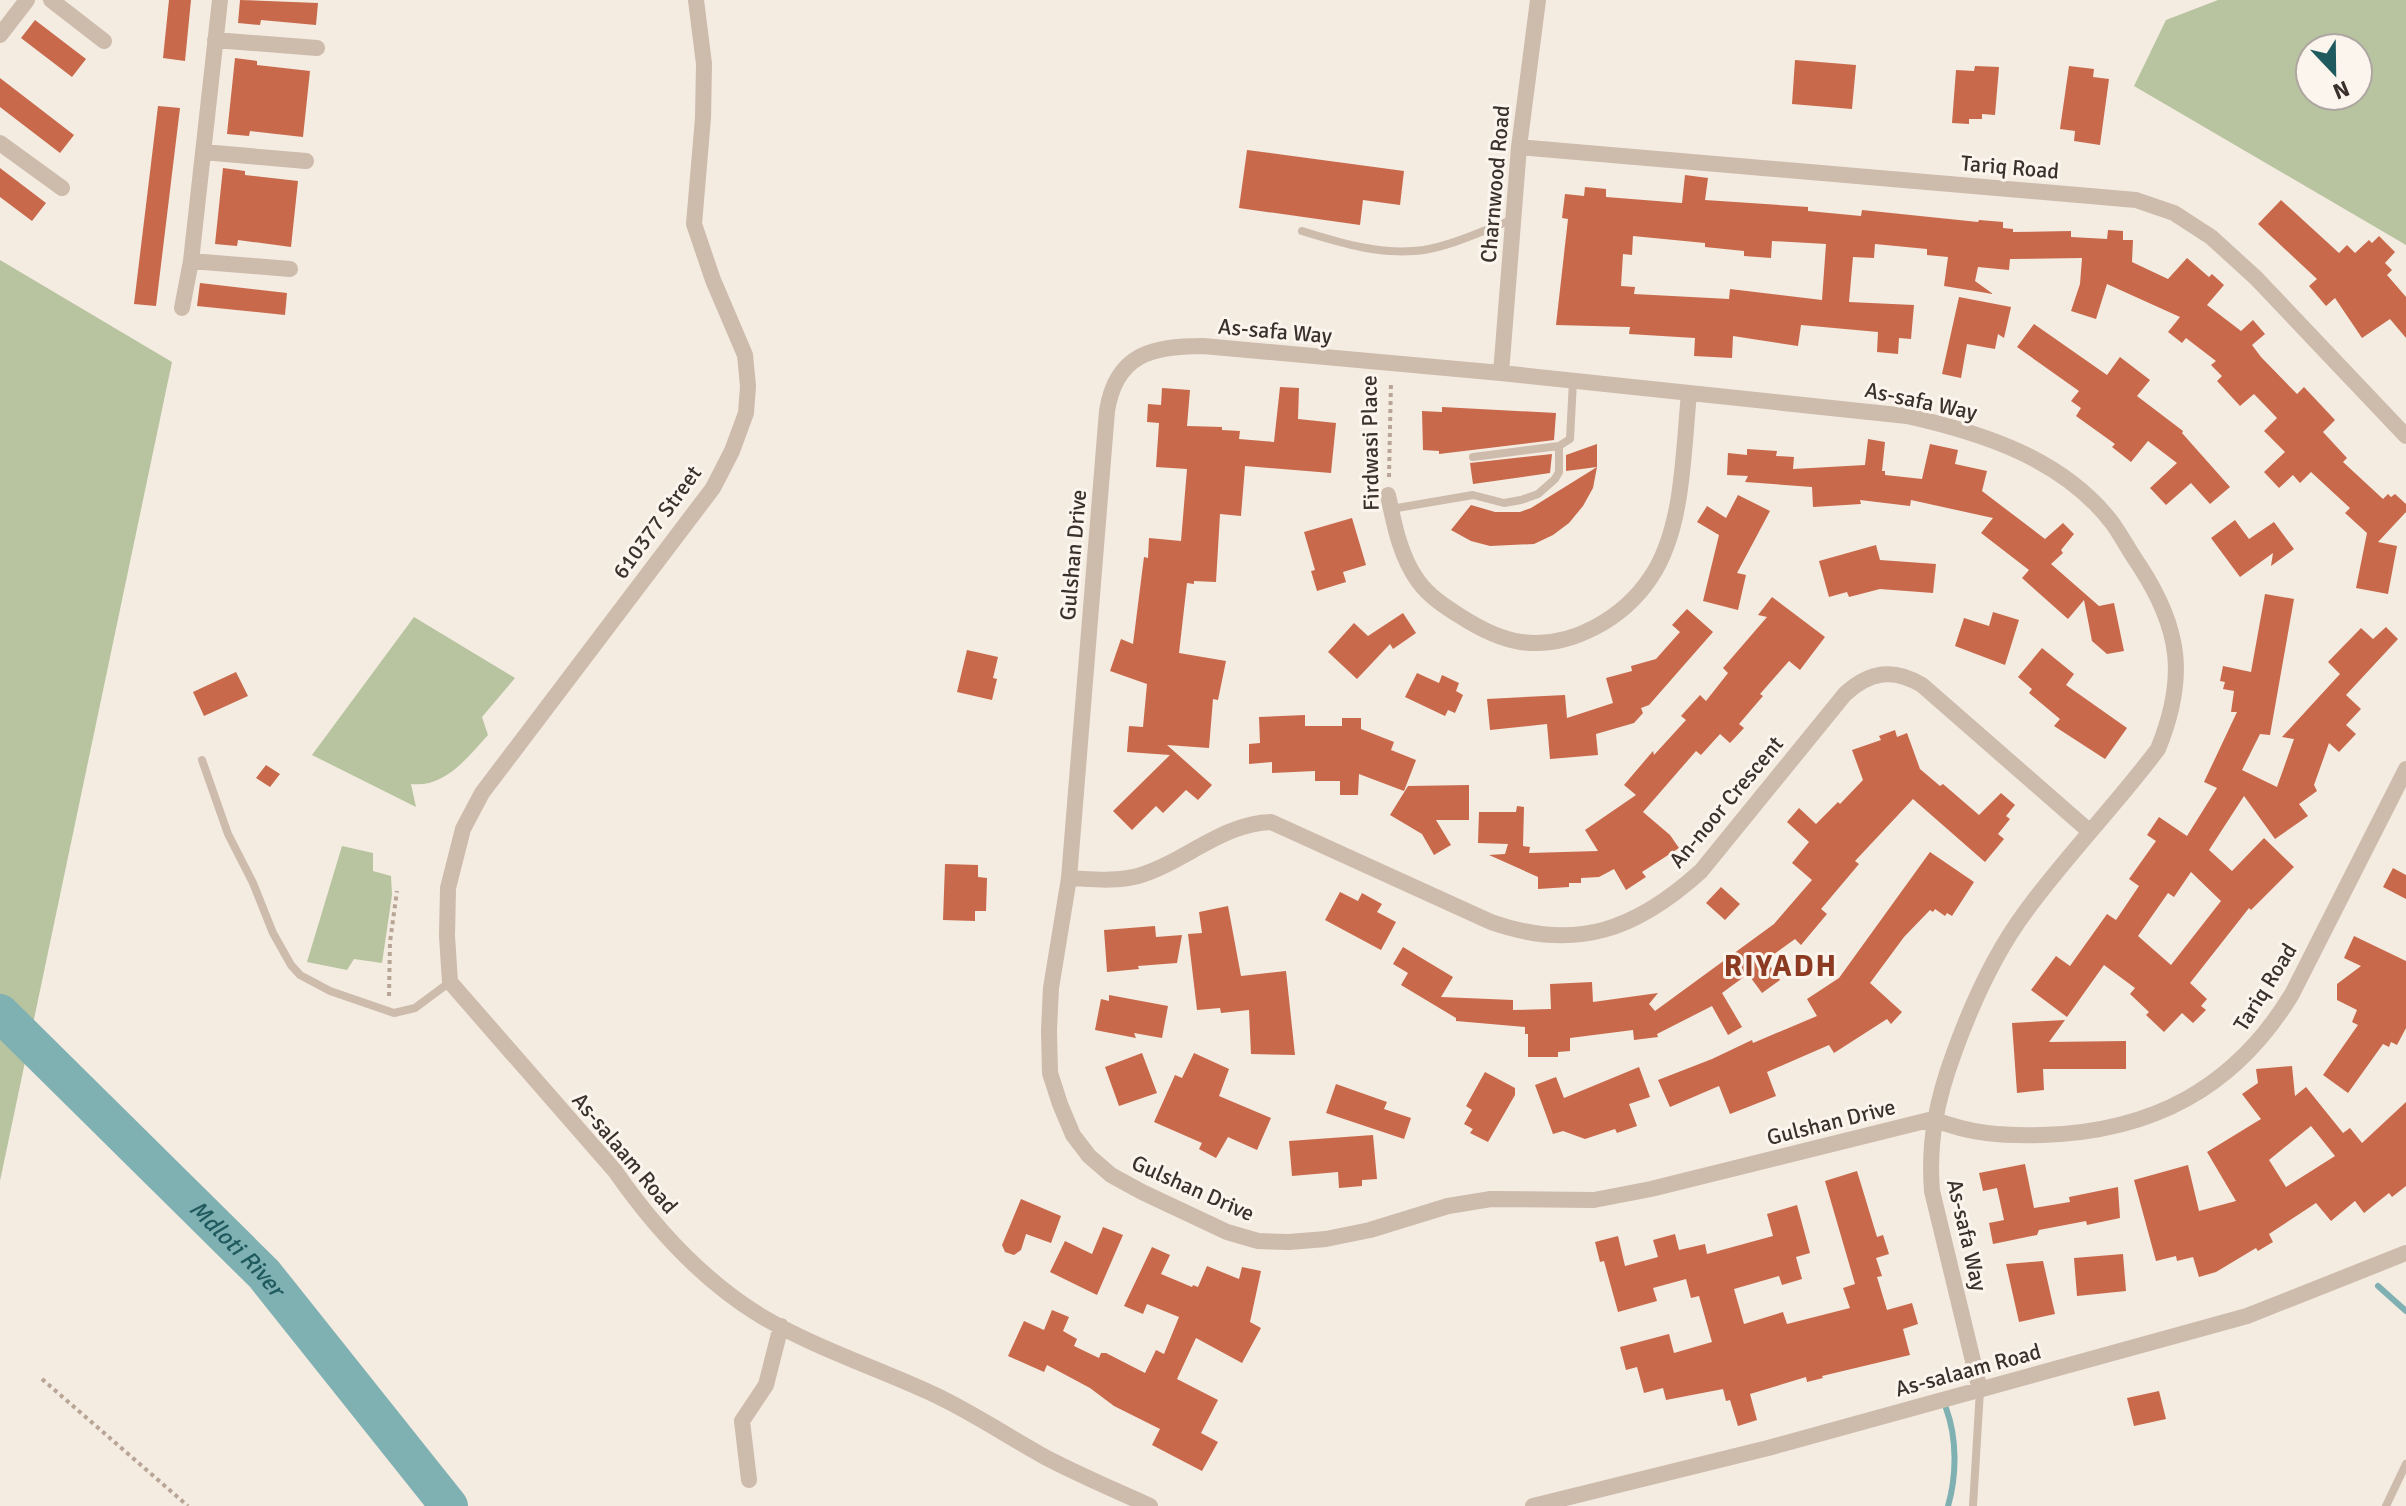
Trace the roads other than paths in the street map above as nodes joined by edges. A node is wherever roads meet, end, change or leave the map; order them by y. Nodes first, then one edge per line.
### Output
1 (27, 0) edge
2 (51, 0) edge
3 (220, 0) edge
4 (696, 0) edge
5 (1538, 0) edge
6 (0, 35) edge
7 (215, 40) junction
8 (104, 41) dead end
9 (317, 48) dead end
10 (0, 143) edge
11 (1519, 147) junction
12 (203, 152) junction
13 (306, 161) dead end
14 (62, 188) dead end
15 (1513, 219) junction
16 (1302, 231) dead end
17 (191, 261) junction
18 (290, 269) dead end
19 (182, 308) dead end
20 (1125, 367) joint
21 (1501, 373) junction
22 (1573, 380) junction
23 (1689, 394) junction
24 (2406, 436) edge
25 (1559, 446) junction
26 (1473, 457) dead end
27 (1390, 502) joint
28 (202, 760) dead end
29 (2406, 769) edge
30 (2089, 831) junction
31 (1069, 878) junction
32 (450, 982) junction
33 (1933, 1119) junction
34 (2406, 1253) edge
35 (781, 1326) junction
36 (1980, 1390) junction
37 (2406, 1464) edge
38 (749, 1480) dead end
39 (1150, 1506) edge
40 (1533, 1506) edge
41 (1973, 1506) edge
42 (2386, 1506) edge

1 - 6 street
2 - 8 street
3 - 7 street
4 - 32 street, 610377 Street
5 - 11 street, Charnwood Road
7 - 9 street
7 - 12 street
10 - 14 street
11 - 15 street, Charnwood Road
11 - 24 street, Tariq Road
12 - 13 street
12 - 17 street
15 - 16 lane
15 - 21 street, Charnwood Road
17 - 18 street
17 - 19 street
20 - 21 street, As-safa Way
20 - 31 street, Gulshan Drive
21 - 22 street, As-safa Way
22 - 23 street, As-safa Way
22 - 25 lane
23 - 27 street, Firdwasi Place
23 - 30 street, As-safa Way
25 - 26 lane
25 - 27 lane
28 - 32 lane
29 - 33 street, Tariq Road
30 - 31 street, An-noor Crescent
30 - 33 street, As-safa Way
31 - 33 street, Gulshan Drive
32 - 35 street, As-salaam Road
33 - 36 street, As-safa Way
34 - 36 street, As-salaam Road
35 - 38 street
35 - 39 street, As-salaam Road
36 - 40 street, As-salaam Road
36 - 41 lane
37 - 42 lane

